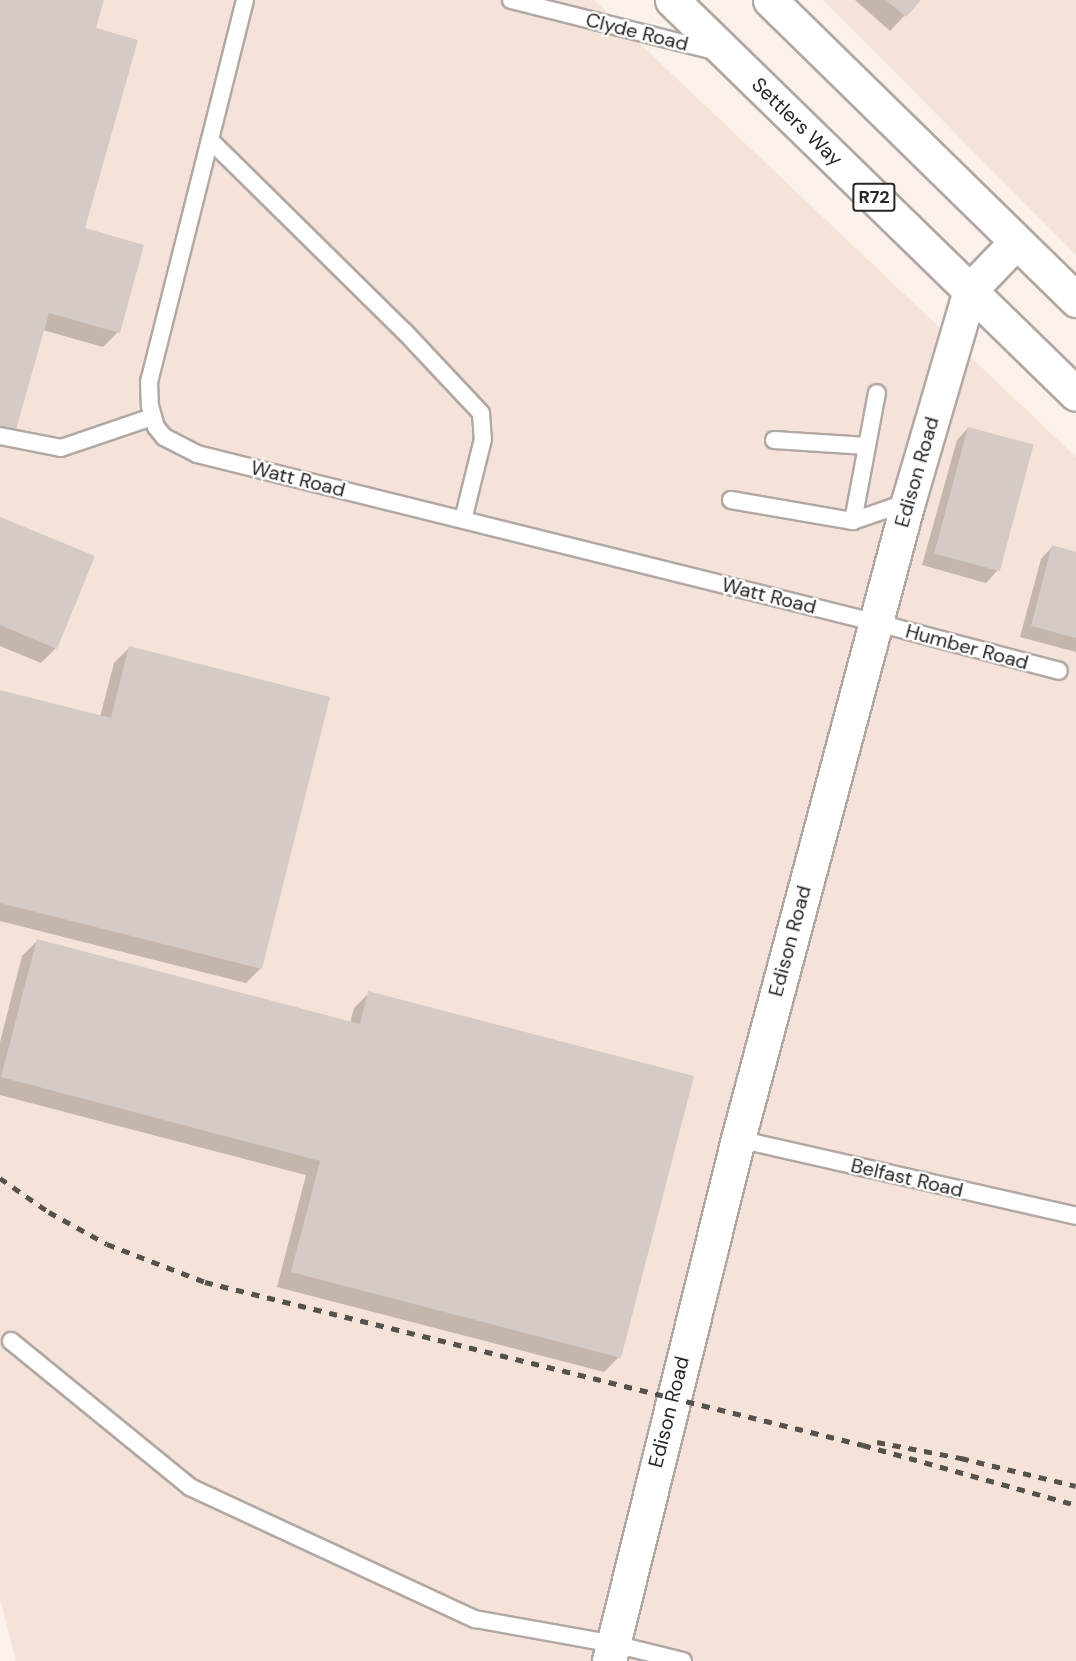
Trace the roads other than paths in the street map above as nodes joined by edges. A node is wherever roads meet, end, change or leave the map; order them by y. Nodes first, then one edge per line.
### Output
1 (245, 0) edge
2 (511, 0) edge
3 (672, 0) edge
4 (770, 0) edge
5 (728, 55) junction
6 (210, 140) junction
7 (1016, 242) junction
8 (970, 290) junction
9 (1076, 300) edge
10 (876, 393) dead end
11 (1076, 394) edge
12 (152, 417) junction
13 (0, 436) edge
14 (774, 440) dead end
15 (867, 446) junction
16 (731, 500) dead end
17 (908, 502) junction
18 (463, 520) junction
19 (853, 521) junction
20 (874, 622) junction
21 (1059, 671) dead end
22 (738, 1139) junction
23 (1076, 1216) edge
24 (11, 1341) dead end
25 (611, 1652) edge
26 (683, 1661) edge

1 - 6 lane
2 - 5 lane, Clyde Road
3 - 5 street, Settlers Way / R72
4 - 7 street
5 - 8 street, Settlers Way / R72
6 - 12 lane
6 - 18 lane
7 - 8 street, Edison Road
7 - 9 street
8 - 11 street, Settlers Way / R72
8 - 17 street, Edison Road
10 - 15 lane
12 - 13 lane
12 - 18 lane, Watt Road
14 - 15 lane
15 - 19 lane
16 - 19 lane
17 - 19 lane
17 - 20 street, Edison Road
18 - 20 lane, Watt Road
20 - 21 lane, Humber Road
20 - 22 street, Edison Road
22 - 23 lane, Belfast Road
22 - 25 street, Edison Road
24 - 25 lane
25 - 26 lane

